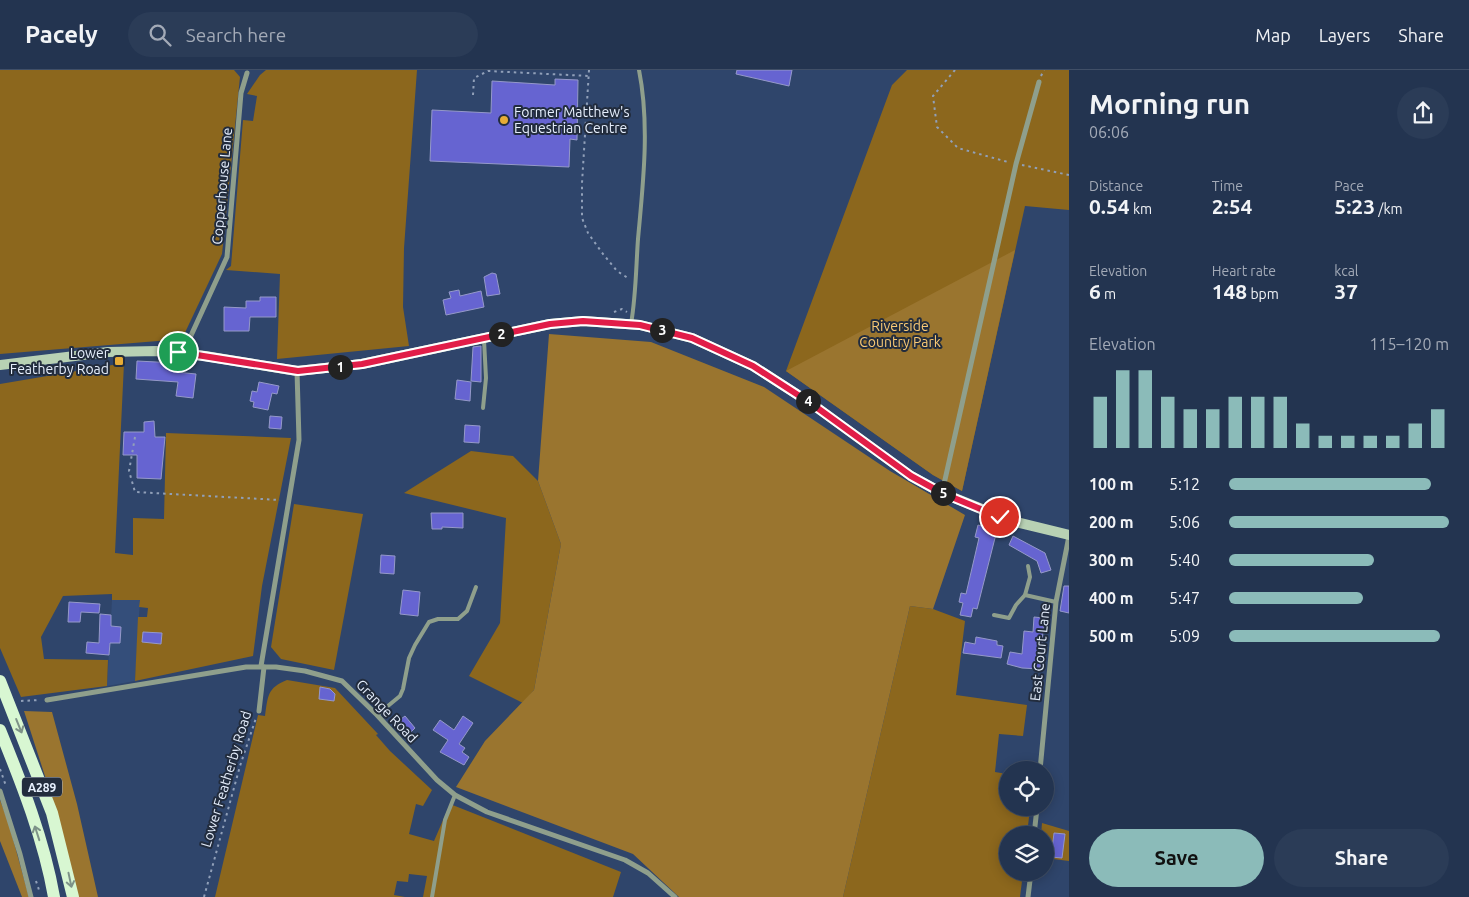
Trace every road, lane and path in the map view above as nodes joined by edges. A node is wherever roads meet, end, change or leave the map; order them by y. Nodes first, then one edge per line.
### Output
1 (589, 70) edge
2 (639, 70) edge
3 (955, 70) edge
4 (247, 73) dead end
5 (589, 76) junction
6 (1038, 82) dead end
7 (473, 95) dead end
8 (1016, 164) junction
9 (1069, 175) edge
10 (635, 280) junction
11 (609, 313) dead end
12 (633, 313) junction
13 (631, 324) junction
14 (484, 338) junction
15 (183, 353) junction
16 (0, 365) edge
17 (298, 371) junction
18 (483, 408) dead end
19 (135, 437) dead end
20 (942, 493) junction
21 (288, 500) junction
22 (1069, 536) edge
23 (1028, 566) dead end
24 (476, 587) dead end
25 (1025, 595) junction
26 (1056, 602) junction
27 (994, 616) dead end
28 (263, 667) junction
29 (0, 681) edge
30 (47, 700) joint
31 (8, 701) junction
32 (259, 711) joint
33 (377, 715) junction
34 (0, 730) edge
35 (1041, 761) edge
36 (0, 791) edge
37 (455, 795) junction
38 (36, 879) dead end
39 (1030, 881) edge
40 (31, 897) edge
41 (42, 897) edge
42 (54, 897) edge
43 (74, 897) edge
44 (204, 897) edge
45 (432, 897) edge
46 (675, 897) edge
47 (1028, 897) edge

1 - 5 path
2 - 10 lane
3 - 8 path
4 - 15 street, Copperhouse Lane
5 - 7 path
5 - 10 path
6 - 8 street
8 - 9 path
8 - 20 street
10 - 12 lane
11 - 12 path
12 - 13 lane
13 - 14 main road
13 - 20 main road
14 - 17 main road
14 - 18 lane
15 - 16 main road
15 - 17 main road
17 - 21 street, Lower Featherby Road
19 - 21 path
20 - 22 main road
21 - 28 street, Lower Featherby Road
22 - 26 street, East Court Lane
23 - 25 lane
24 - 33 lane
25 - 26 lane
25 - 27 lane
26 - 35 street, East Court Lane
28 - 30 street, Grange Road
28 - 32 street, Lower Featherby Road
28 - 33 street, Grange Road
29 - 31 main road, A289
30 - 31 path
31 -> 43 main road, A289
32 - 44 path, Lower Featherby Road
33 - 37 street, Grange Road
42 -> 34 main road, A289
36 - 40 street
37 - 45 lane
37 - 46 street, Grange Road
38 - 41 path
39 - 47 street

